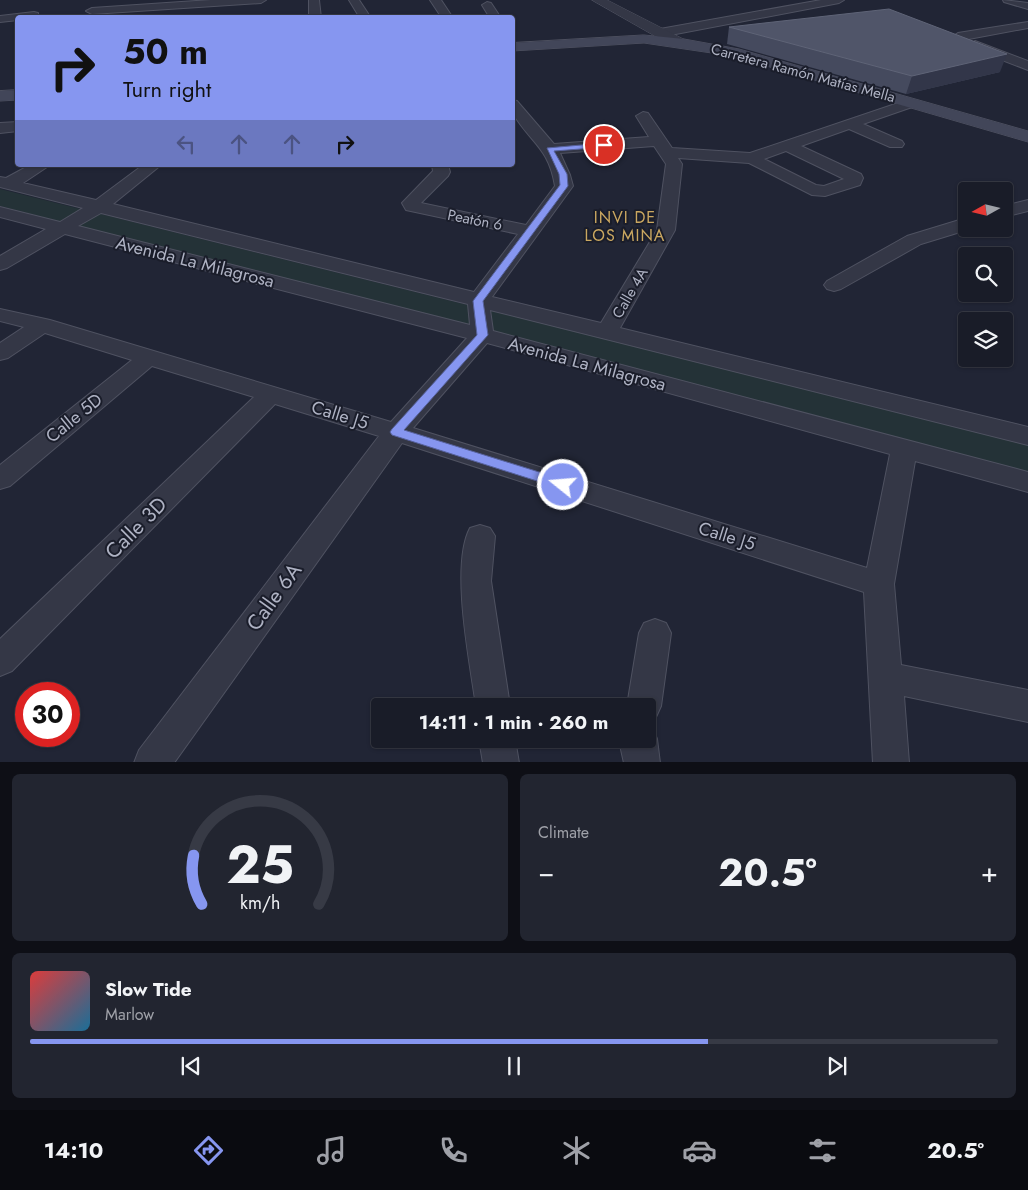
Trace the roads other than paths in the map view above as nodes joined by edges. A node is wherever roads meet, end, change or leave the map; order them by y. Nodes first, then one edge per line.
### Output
1 (39, 0) edge
2 (261, 0) edge
3 (314, 0) edge
4 (354, 0) edge
5 (435, 0) edge
6 (598, 0) edge
7 (839, 0) edge
8 (1012, 0) edge
9 (252, 3) edge
10 (486, 6) dead end
11 (1028, 6) edge
12 (122, 9) edge
13 (92, 11) dead end
14 (34, 15) edge
15 (315, 15) edge
16 (364, 15) edge
17 (446, 15) edge
18 (494, 15) edge
19 (15, 18) edge
20 (0, 19) edge
21 (1028, 25) edge
22 (1008, 28) junction
23 (660, 33) junction
24 (1028, 36) edge
25 (684, 43) junction
26 (515, 44) edge
27 (1028, 66) edge
28 (15, 95) edge
29 (0, 96) edge
30 (910, 103) junction
31 (515, 108) edge
32 (643, 116) dead end
33 (850, 124) junction
34 (1028, 137) edge
35 (896, 144) dead end
36 (787, 145) junction
37 (663, 147) junction
38 (550, 150) junction
39 (754, 158) junction
40 (38, 167) edge
41 (150, 167) edge
42 (441, 167) edge
43 (4, 183) edge
44 (1028, 205) edge
45 (98, 207) junction
46 (1013, 209) edge
47 (0, 212) edge
48 (958, 226) edge
49 (61, 228) junction
50 (530, 231) junction
51 (0, 264) edge
52 (834, 285) dead end
53 (478, 301) junction
54 (0, 315) edge
55 (42, 325) junction
56 (606, 333) junction
57 (482, 335) junction
58 (0, 353) edge
59 (148, 357) junction
60 (272, 394) junction
61 (396, 432) junction
62 (1028, 436) edge
63 (904, 450) junction
64 (0, 479) edge
65 (1028, 482) edge
66 (480, 536) dead end
67 (879, 584) junction
68 (654, 634) dead end
69 (0, 662) edge
70 (885, 677) junction
71 (492, 698) edge
72 (645, 698) edge
73 (1028, 706) edge
74 (499, 748) edge
75 (638, 748) edge
76 (152, 762) edge
77 (501, 762) edge
78 (642, 762) edge
79 (891, 762) edge

1 - 14 street
2 - 9 street
3 - 15 street
4 - 16 street
5 - 17 street
6 - 23 street
7 - 23 street
8 - 11 street
9 - 12 street
10 - 18 street
12 - 13 street
19 - 20 street
21 - 22 street
22 - 24 street
22 - 27 street
23 - 25 street
25 - 26 main road, Carretera Ramón Matías Mella
25 - 30 main road, Carretera Ramón Matías Mella
28 - 29 main road
30 - 33 street
30 - 34 main road, Carretera Ramón Matías Mella
31 - 38 street
32 - 37 street, Calle 4A
33 - 35 street
33 - 36 street
36 - 39 street
36 - 39 street
37 - 38 street
37 - 39 street
37 - 56 street, Calle 4A
38 - 50 street
40 - 43 street
41 - 45 street
42 - 50 street, Peatón 6
43 - 45 street, Avenida La Milagrosa
44 - 46 street
45 - 49 street
45 - 53 street, Avenida La Milagrosa
47 - 49 street, Avenida La Milagrosa
48 - 52 street
49 - 51 street
49 - 57 street, Avenida La Milagrosa
50 - 53 street
53 - 56 street, Avenida La Milagrosa
53 - 57 street
54 - 55 street, Calle J5
55 - 58 street
55 - 59 street, Calle J5
56 - 62 street, Avenida La Milagrosa
57 - 61 street, Calle 6A
57 - 63 street, Avenida La Milagrosa
59 - 60 street, Calle J5
59 - 64 street, Calle 5D
60 - 61 street, Calle J5
60 - 69 street, Calle 3D
61 - 67 street, Calle J5
61 - 76 street, Calle 6A
63 - 65 street, Avenida La Milagrosa
63 - 67 street
66 - 71 street
67 - 70 street
68 - 72 street
70 - 73 street
70 - 79 street
74 - 77 street
75 - 78 street

